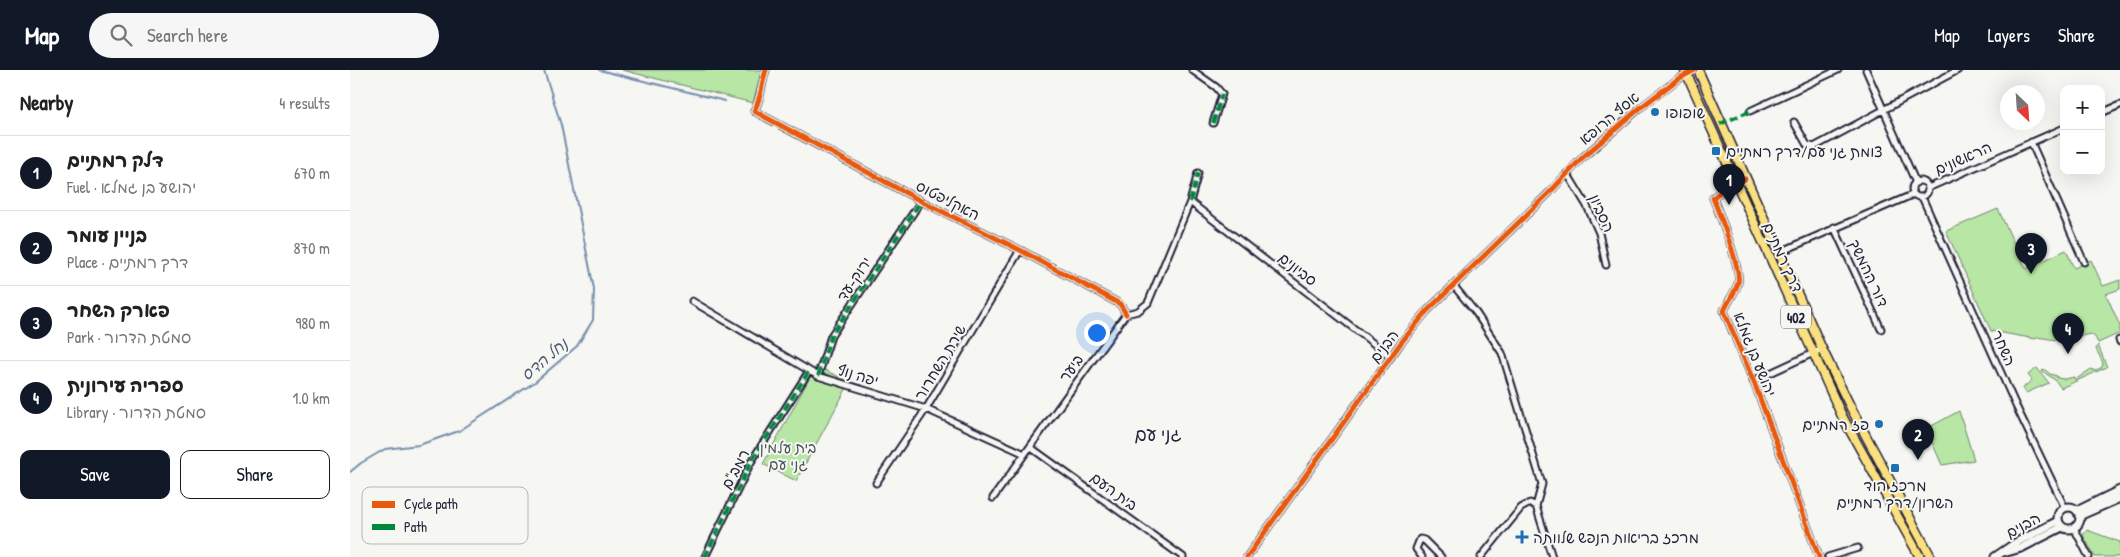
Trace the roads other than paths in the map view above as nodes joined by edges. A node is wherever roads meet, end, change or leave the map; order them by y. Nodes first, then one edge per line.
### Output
1 (766, 70) edge
2 (1192, 70) edge
3 (1696, 70) edge
4 (1838, 70) edge
5 (1866, 70) edge
6 (1958, 70) edge
7 (1686, 72) edge
8 (2120, 105) edge
9 (1884, 110) junction
10 (1750, 111) dead end
11 (2105, 111) edge
12 (1794, 122) dead end
13 (1213, 123) dead end
14 (2060, 130) edge
15 (2030, 142) junction
16 (1198, 173) dead end
17 (1567, 173) junction
18 (1744, 179) junction
19 (1916, 183) junction
20 (1736, 185) junction
21 (1928, 188) junction
22 (1914, 194) junction
23 (1922, 197) junction
24 (921, 201) junction
25 (1190, 202) junction
26 (1834, 228) junction
27 (1020, 250) junction
28 (1778, 253) junction
29 (2084, 262) dead end
30 (1606, 265) dead end
31 (1454, 286) junction
32 (692, 302) dead end
33 (1126, 314) junction
34 (1881, 329) dead end
35 (1822, 349) junction
36 (1812, 352) junction
37 (1391, 357) junction
38 (809, 371) junction
39 (818, 376) junction
40 (1753, 381) junction
41 (926, 409) junction
42 (1030, 447) junction
43 (1025, 454) junction
44 (876, 483) dead end
45 (2120, 490) edge
46 (993, 498) dead end
47 (2120, 498) edge
48 (1536, 506) junction
49 (2065, 508) junction
50 (2078, 514) junction
51 (2060, 524) junction
52 (2074, 528) junction
53 (1858, 548) dead end
54 (1999, 555) edge
55 (705, 557) edge
56 (1183, 557) edge
57 (1247, 557) edge
58 (1422, 557) edge
59 (1441, 557) edge
60 (1480, 557) edge
61 (1552, 557) edge
62 (1819, 557) edge
63 (1828, 557) edge
64 (1920, 557) edge
65 (1930, 557) edge
66 (2089, 557) edge

1 - 24 street, האקליפטוס
2 - 13 street
3 - 7 street, אסף הרופא
3 - 18 main road, דרך רמתיים / 402
4 - 10 street
5 - 9 street
6 - 9 street
7 - 17 street, אסף הרופא
7 - 20 main road, דרך רמתיים / 402
8 - 11 street
9 - 12 street
9 - 19 street
14 - 15 street, הראשונים
15 - 21 street, הראשונים
15 - 29 street
16 - 25 street, ביער
17 - 30 street, הסביון
17 - 31 street, הבנים
18 - 20 street, יהושע בן גמלא
18 - 28 main road, דרך רמתיים / 402
19 - 21 street
19 - 22 street
20 - 36 main road, דרך רמתיים / 402
20 - 40 street, יהושע בן גמלא
21 - 23 street
22 - 23 street
22 - 26 street
23 - 49 street, השחר
24 - 27 street, האקליפטוס
24 - 39 street, ירוק-עד
25 - 33 street, ביער
25 - 37 street, סביונים
26 - 28 street
26 - 34 street, דור ההמשך
27 - 33 street, האקליפטוס
27 - 41 street, שירת השחרור
28 - 35 main road, דרך רמתיים / 402
31 - 37 street, הבנים
31 - 48 street
32 - 38 street, יפה נוף
33 - 42 street, ביער
35 - 36 street
35 - 65 main road, דרך רמתיים / 402
36 - 40 street
36 - 64 main road, דרך רמתיים / 402
37 - 57 street, הבנים
38 - 39 street, יפה נוף
38 - 55 street, רמב"ם
39 - 41 street, יפה נוף
40 - 62 street, יהושע בן גמלא
41 - 43 street, יפה נוף
41 - 44 street, שירת השחרור
42 - 43 street, ביער
42 - 56 street, בית העם
43 - 46 street, ביער
45 - 50 street
47 - 50 street
48 - 60 street
48 - 61 street
49 - 50 street
49 - 51 street
50 - 52 street
51 - 52 street
51 - 54 street, הבנים
52 - 66 street
53 - 63 street
58 - 59 street

